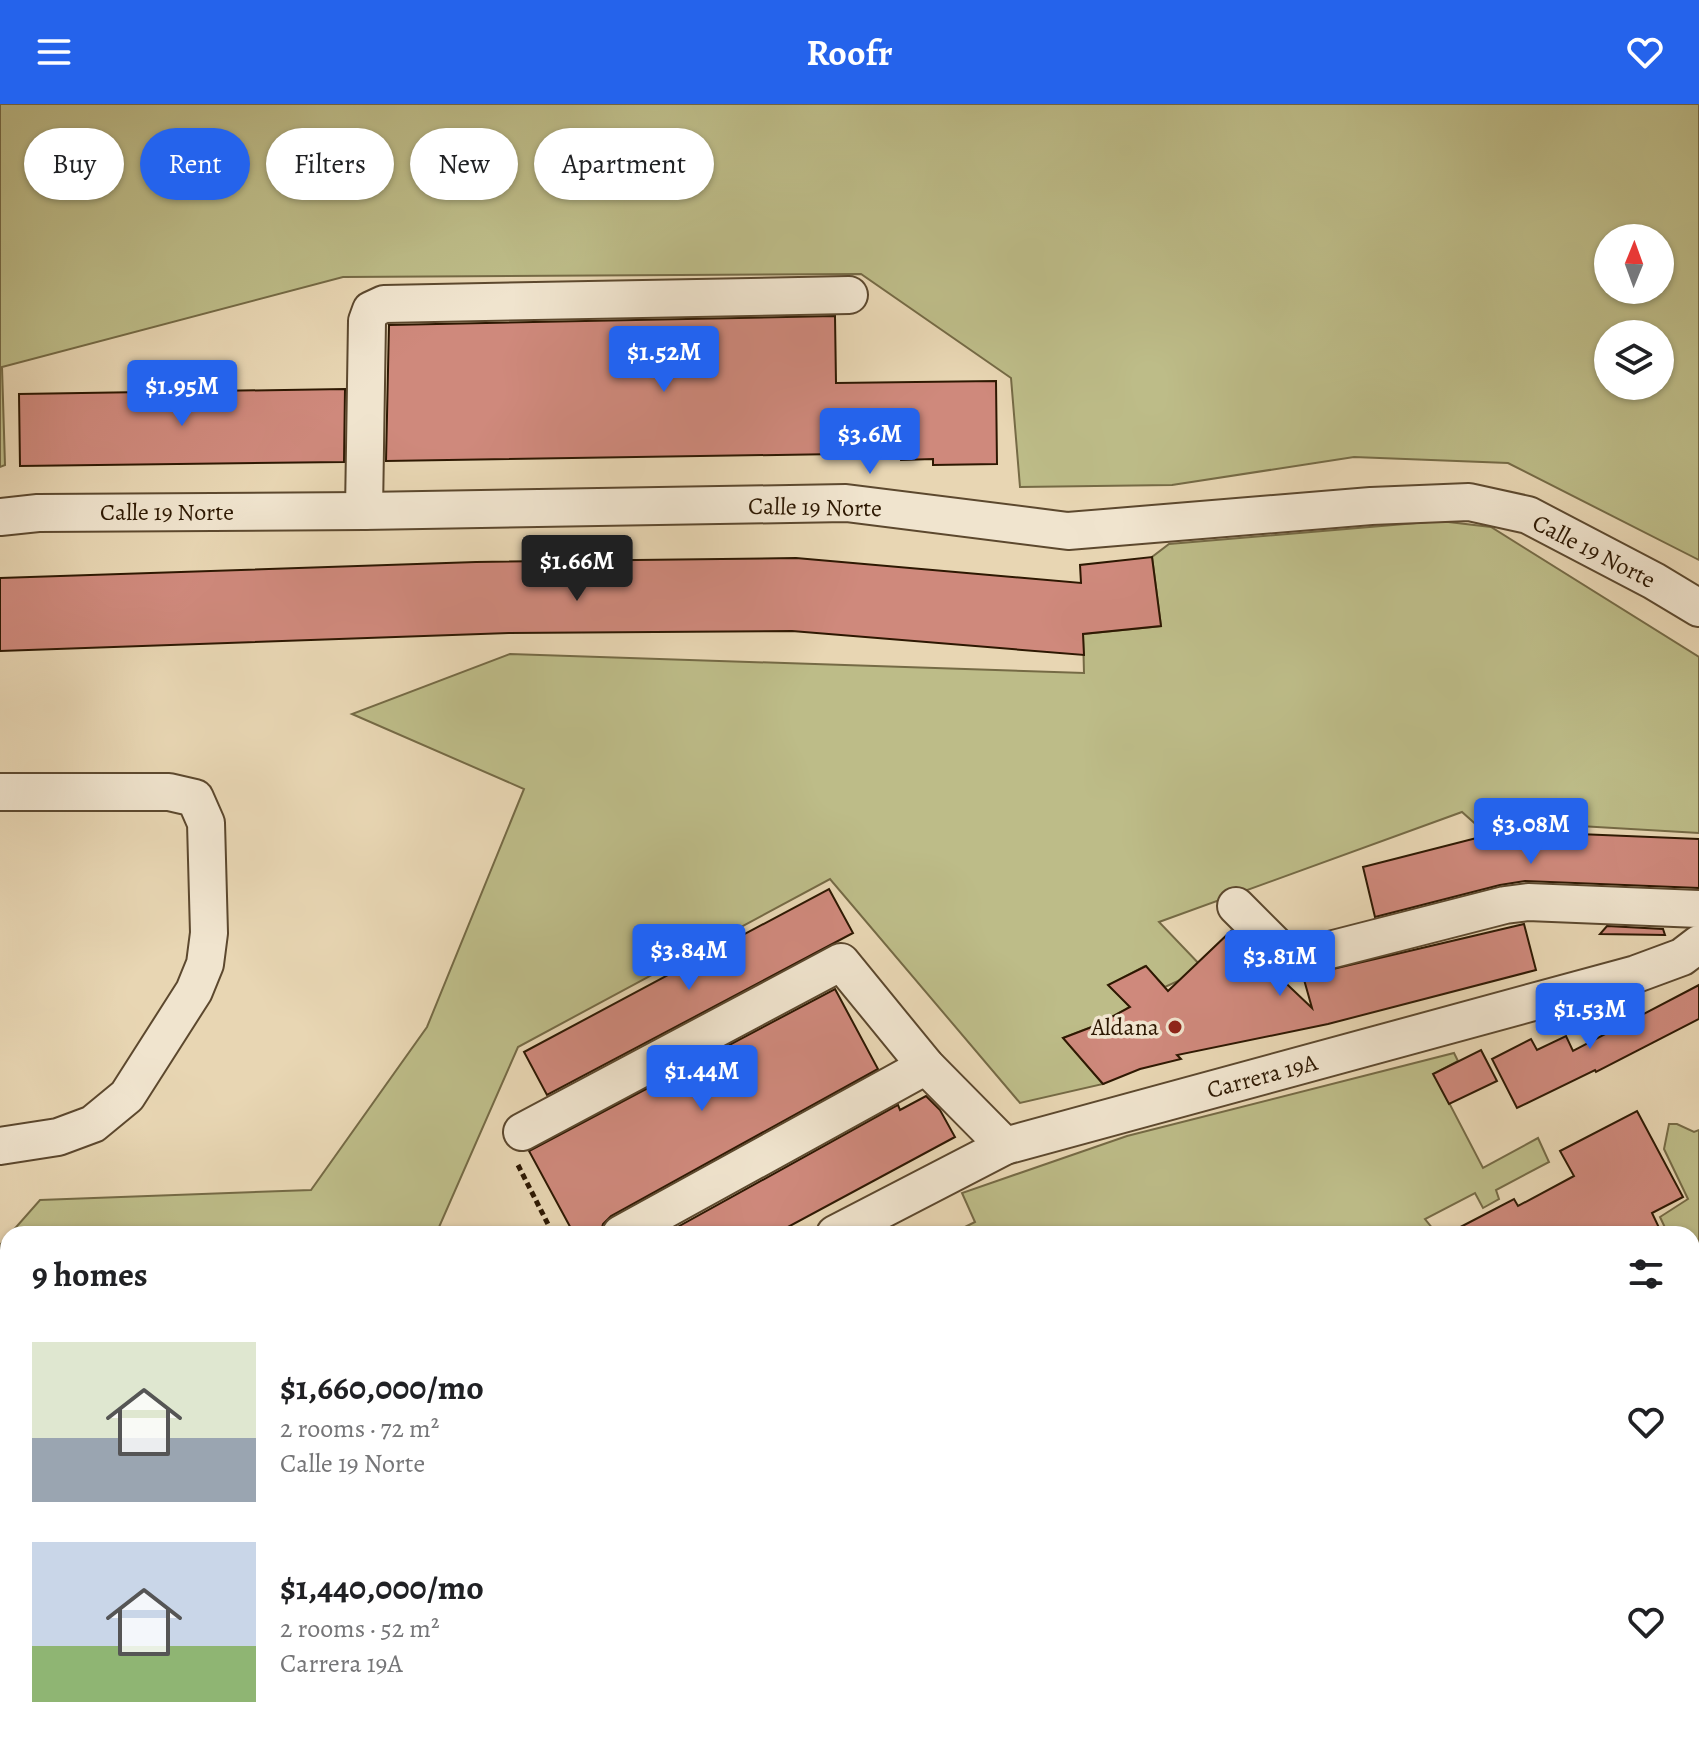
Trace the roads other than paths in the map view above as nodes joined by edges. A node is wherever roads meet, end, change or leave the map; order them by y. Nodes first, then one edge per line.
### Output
1 (849, 295) dead end
2 (364, 511) junction
3 (0, 517) edge
4 (1699, 608) edge
5 (0, 792) edge
6 (1236, 906) dead end
7 (1699, 909) edge
8 (1699, 944) edge
9 (926, 1066) junction
10 (522, 1132) road end
11 (0, 1146) edge
12 (1005, 1146) junction
13 (636, 1226) edge
14 (850, 1226) edge

1 - 2 street
2 - 3 street, Calle 19 Norte
2 - 4 street, Calle 19 Norte
5 - 11 street
6 - 7 street
8 - 12 street, Carrera 19A
9 - 10 street
9 - 12 street
9 - 13 street
12 - 14 street, Carrera 19A

